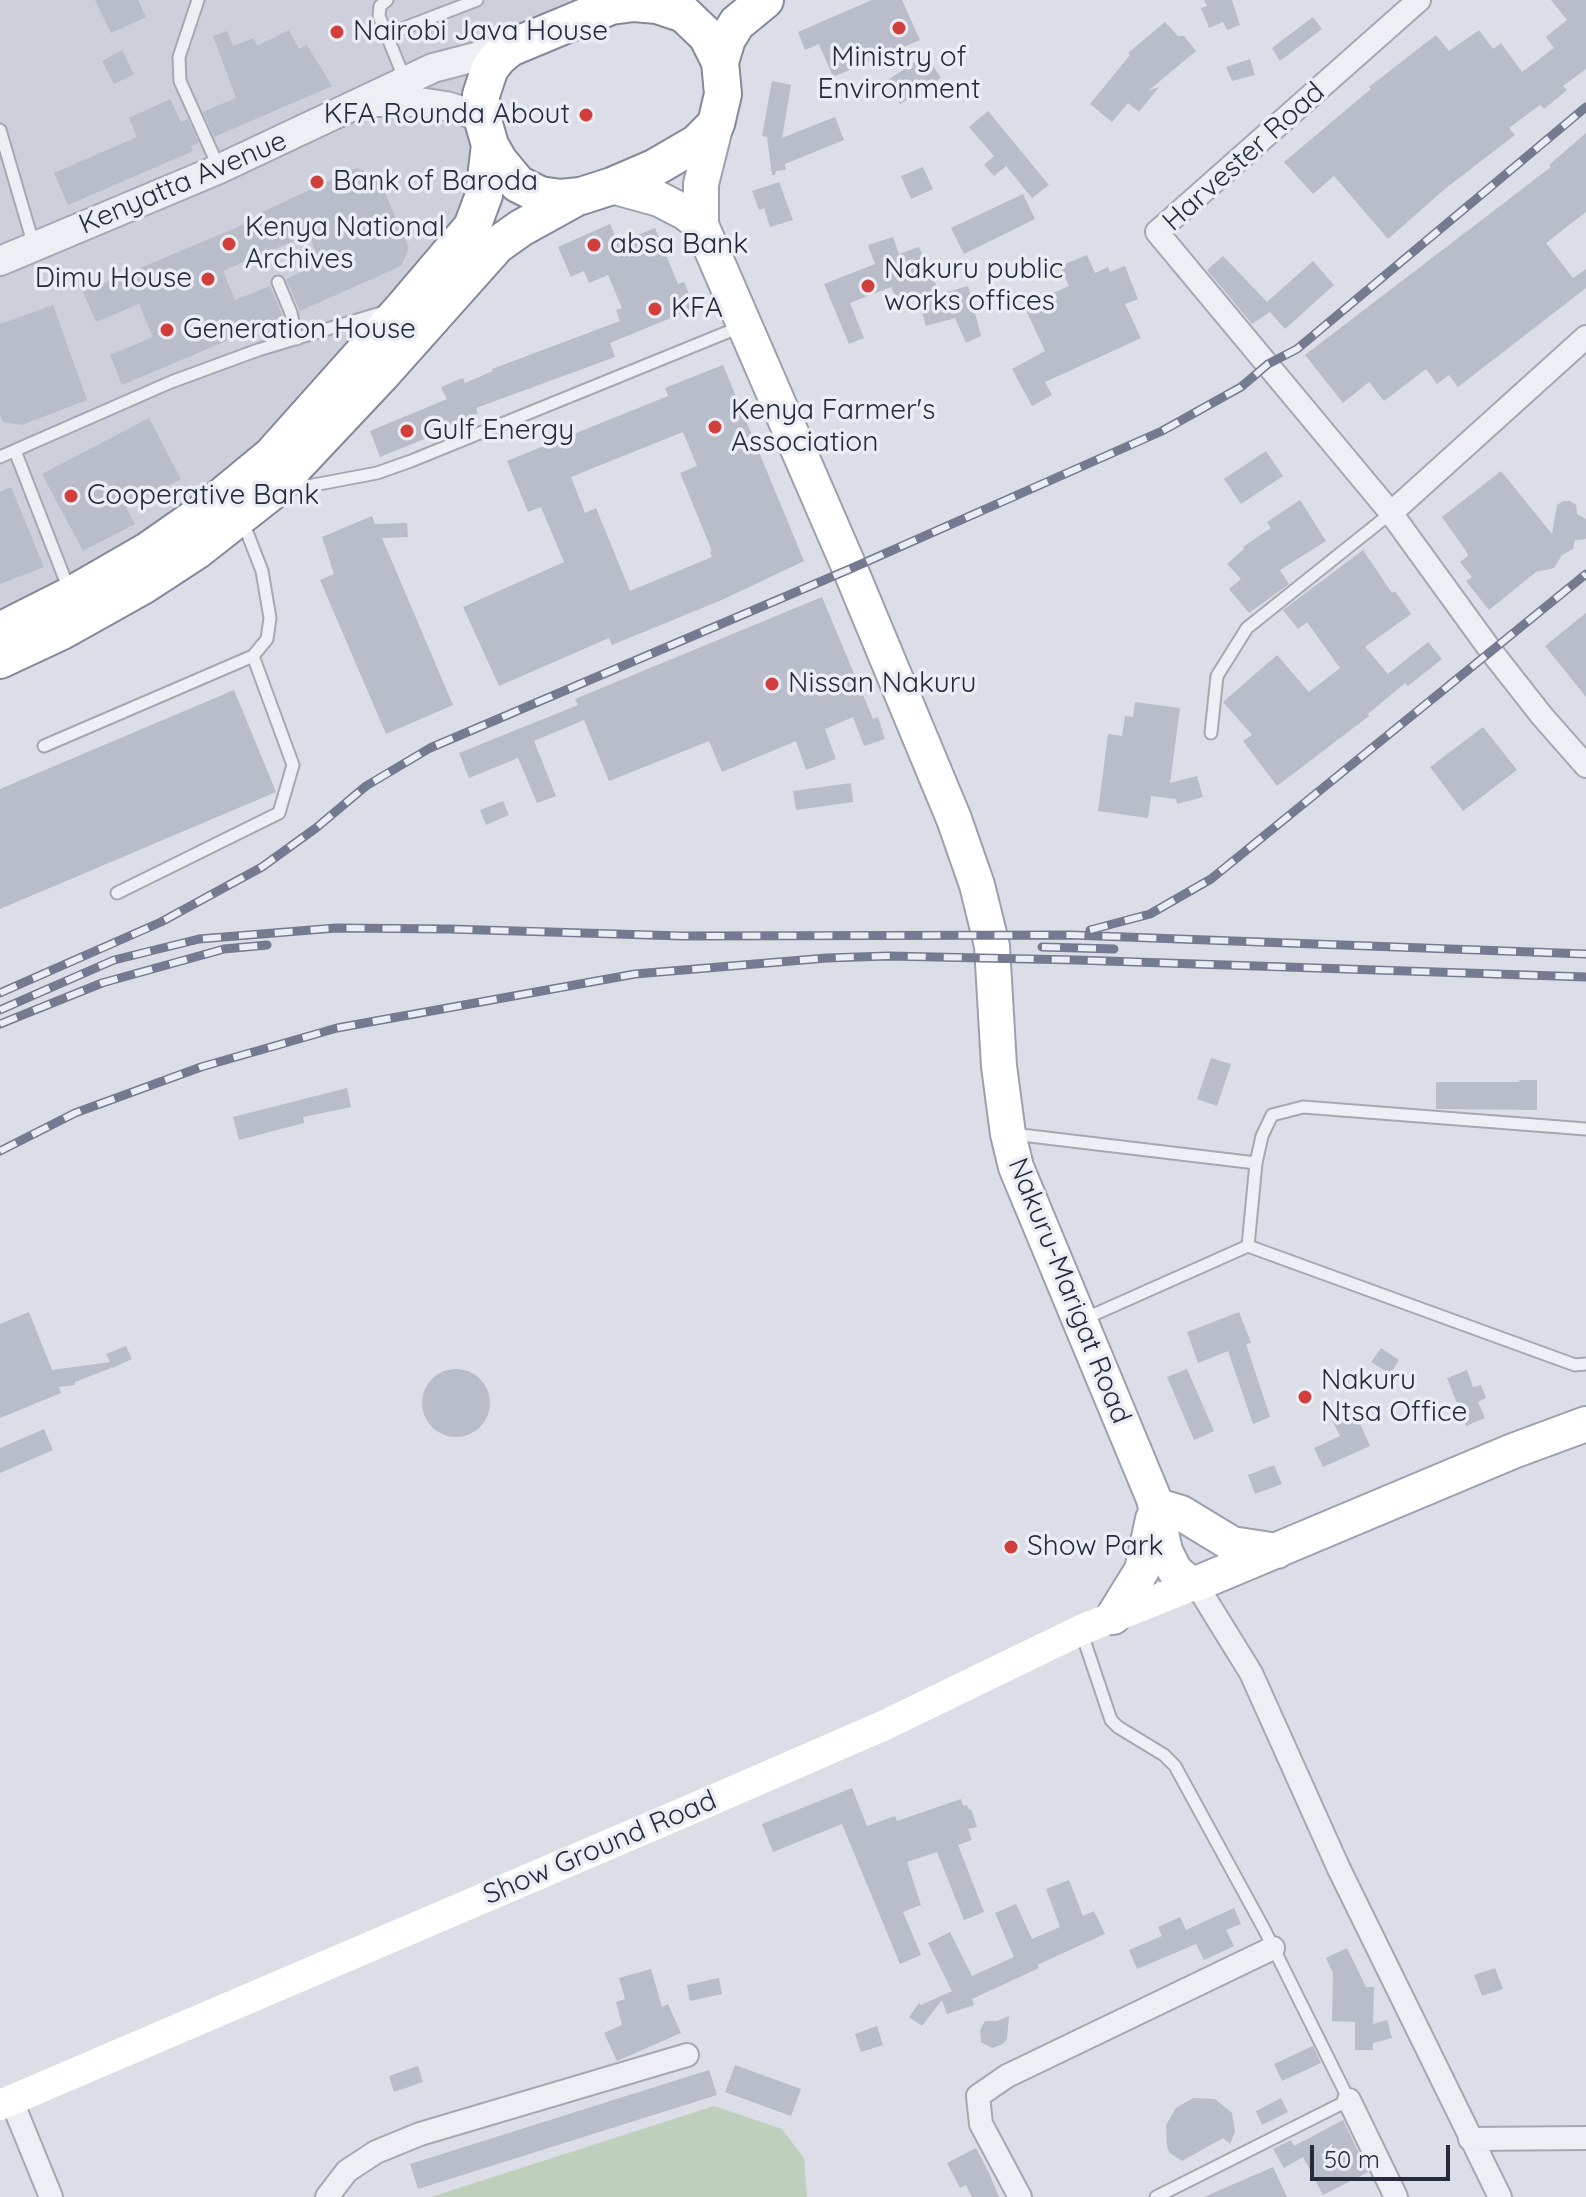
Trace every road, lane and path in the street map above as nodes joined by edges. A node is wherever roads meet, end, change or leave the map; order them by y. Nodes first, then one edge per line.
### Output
1 (198, 0) edge
2 (387, 0) edge
3 (477, 0) edge
4 (765, 0) edge
5 (1419, 0) edge
6 (613, 3) edge
7 (683, 5) edge
8 (386, 35) junction
9 (510, 48) junction
10 (720, 62) junction
11 (405, 80) junction
12 (365, 102) junction
13 (716, 124) junction
14 (0, 130) edge
15 (486, 131) junction
16 (219, 169) junction
17 (596, 191) junction
18 (701, 225) junction
19 (34, 247) junction
20 (0, 261) edge
21 (278, 282) dead end
22 (404, 307) junction
23 (744, 325) junction
24 (1586, 337) edge
25 (297, 339) junction
26 (15, 451) junction
27 (0, 457) edge
28 (271, 492) junction
29 (1391, 513) junction
30 (241, 516) junction
31 (71, 595) junction
32 (0, 631) edge
33 (253, 656) junction
34 (0, 660) edge
35 (1211, 733) dead end
36 (44, 746) dead end
37 (1586, 766) edge
38 (117, 893) dead end
39 (1586, 1129) edge
40 (1008, 1134) junction
41 (1256, 1163) junction
42 (1248, 1246) junction
43 (1079, 1321) junction
44 (1586, 1364) edge
45 (1586, 1424) edge
46 (1157, 1504) junction
47 (1277, 1551) junction
48 (1196, 1584) junction
49 (1113, 1617) junction
50 (1081, 1630) junction
51 (1273, 1948) junction
52 (687, 2055) dead end
53 (1349, 2100) junction
54 (6, 2102) edge
55 (1586, 2138) edge
56 (1470, 2139) junction
57 (51, 2197) edge
58 (327, 2197) edge
59 (1020, 2197) edge
60 (1156, 2197) edge
61 (1396, 2197) edge
62 (1500, 2197) edge

1 - 16 lane
2 - 8 lane
3 - 8 lane
4 - 10 highway
5 - 29 street, Harvester Road
6 - 7 highway
6 - 9 highway
7 - 10 highway
8 - 11 lane
9 - 11 street, Kenyatta Avenue
9 - 15 highway
10 - 13 highway
11 - 12 street, Kenyatta Avenue
12 - 15 street, Kenyatta Avenue
12 - 16 street, Kenyatta Avenue
13 - 17 highway
13 - 18 main road
14 - 19 lane
15 - 17 highway
15 - 22 highway
16 - 19 street, Kenyatta Avenue
17 - 18 main road
17 - 28 highway
18 - 23 main road, Nakuru-Marigat Road
19 - 20 street, Kenyatta Avenue
21 - 25 lane
22 - 25 lane
22 - 31 highway
23 - 28 lane
23 - 40 main road, Nakuru-Marigat Road
24 - 29 street
25 - 26 lane
26 - 27 lane
26 - 31 lane
28 - 30 highway
29 - 35 lane
29 - 37 street
30 - 33 lane
30 - 34 highway
31 - 32 highway
33 - 36 lane
33 - 38 lane
39 - 41 lane
40 - 41 lane
40 - 43 main road, Nakuru-Marigat Road
41 - 42 lane
42 - 43 lane
42 - 44 lane
43 - 46 main road, Nakuru-Marigat Road
45 - 47 main road
46 - 47 main road
46 - 48 main road, Nakuru-Marigat Road
46 - 49 main road
47 - 48 main road
48 - 49 main road, Show Ground Road
48 - 56 street
49 - 50 main road, Show Ground Road
50 - 51 lane
50 - 54 main road, Show Ground Road
51 - 53 lane
51 - 59 street
52 - 58 street
53 - 60 lane
53 - 61 street
54 - 57 street
55 - 56 street
56 - 62 street

